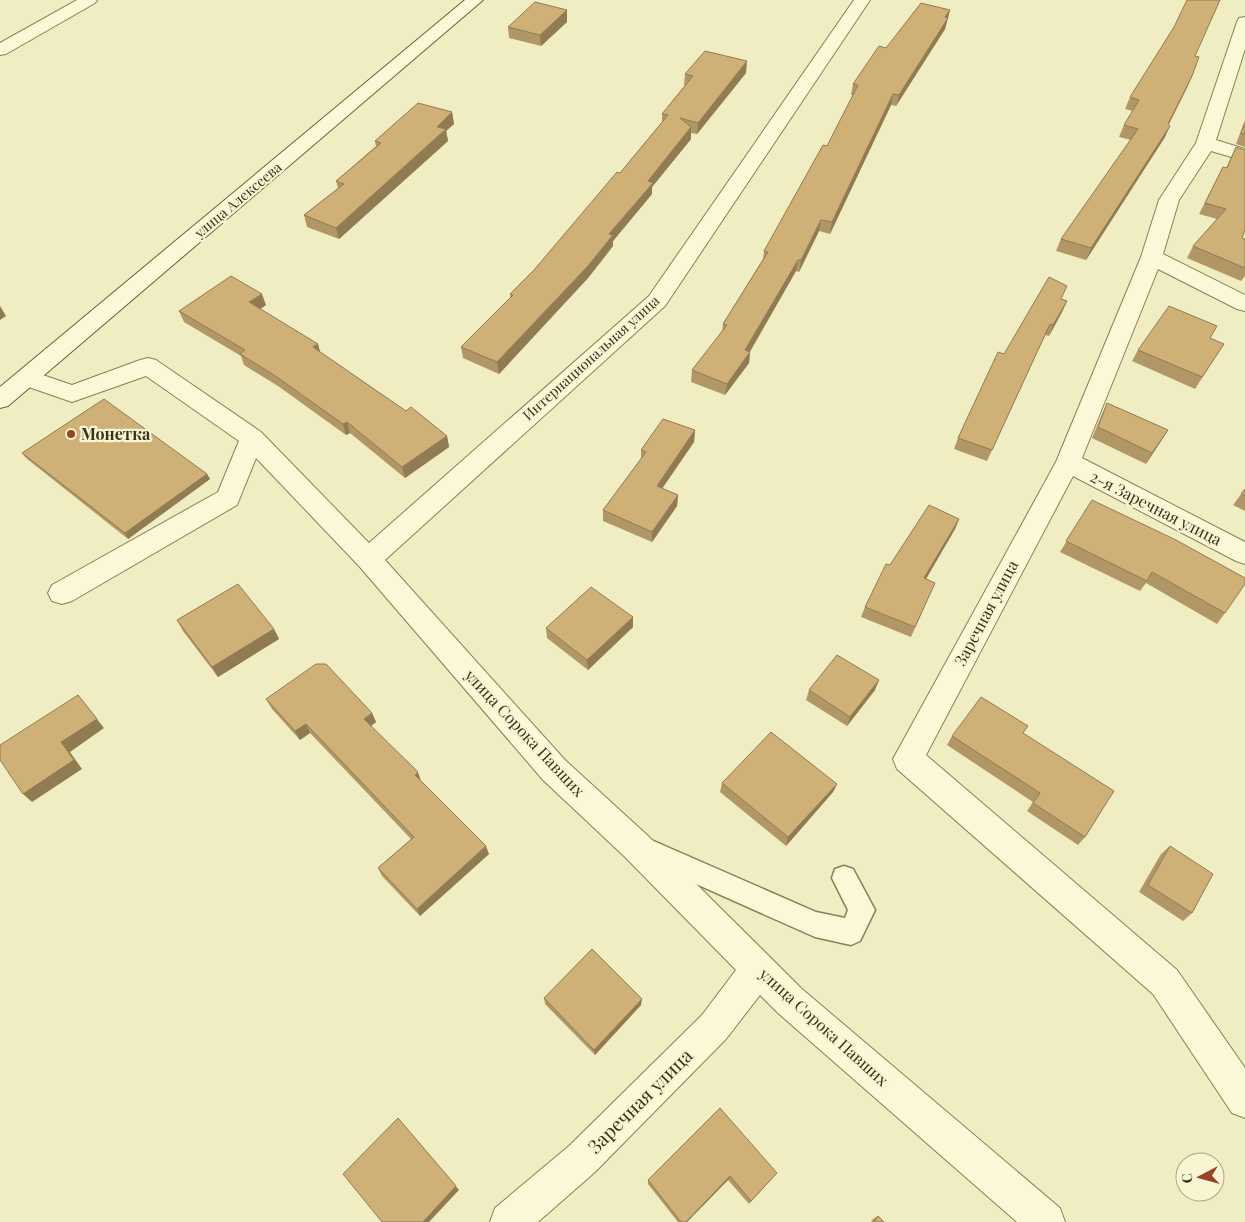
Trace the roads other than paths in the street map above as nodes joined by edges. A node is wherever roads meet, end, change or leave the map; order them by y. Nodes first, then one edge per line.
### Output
1 (89, 0) edge
2 (476, 0) edge
3 (862, 0) edge
4 (1245, 22) edge
5 (0, 50) edge
6 (1206, 142) junction
7 (1245, 155) edge
8 (1152, 257) junction
9 (1245, 304) edge
10 (28, 378) junction
11 (0, 400) edge
12 (252, 438) junction
13 (1068, 462) junction
14 (1245, 554) edge
15 (368, 559) junction
16 (62, 593) dead end
17 (635, 845) junction
18 (844, 878) dead end
19 (759, 968) junction
20 (1245, 1100) edge
21 (509, 1222) edge
22 (1046, 1222) edge

1 - 5 street
2 - 10 street, улица Алексеева
3 - 15 street, Интернациональная улица
4 - 6 street, Заречная улица
6 - 7 street
6 - 8 street, Заречная улица
8 - 9 street
8 - 13 street, Заречная улица
10 - 11 street, улица Алексеева
10 - 12 street, улица Сорока Павших
12 - 15 street, улица Сорока Павших
12 - 16 street
13 - 14 street, 2-я Заречная улица
13 - 20 street, Заречная улица
15 - 17 street, улица Сорока Павших
17 - 18 lane
17 - 19 street, улица Сорока Павших
19 - 21 street, Заречная улица
19 - 22 street, улица Сорока Павших

